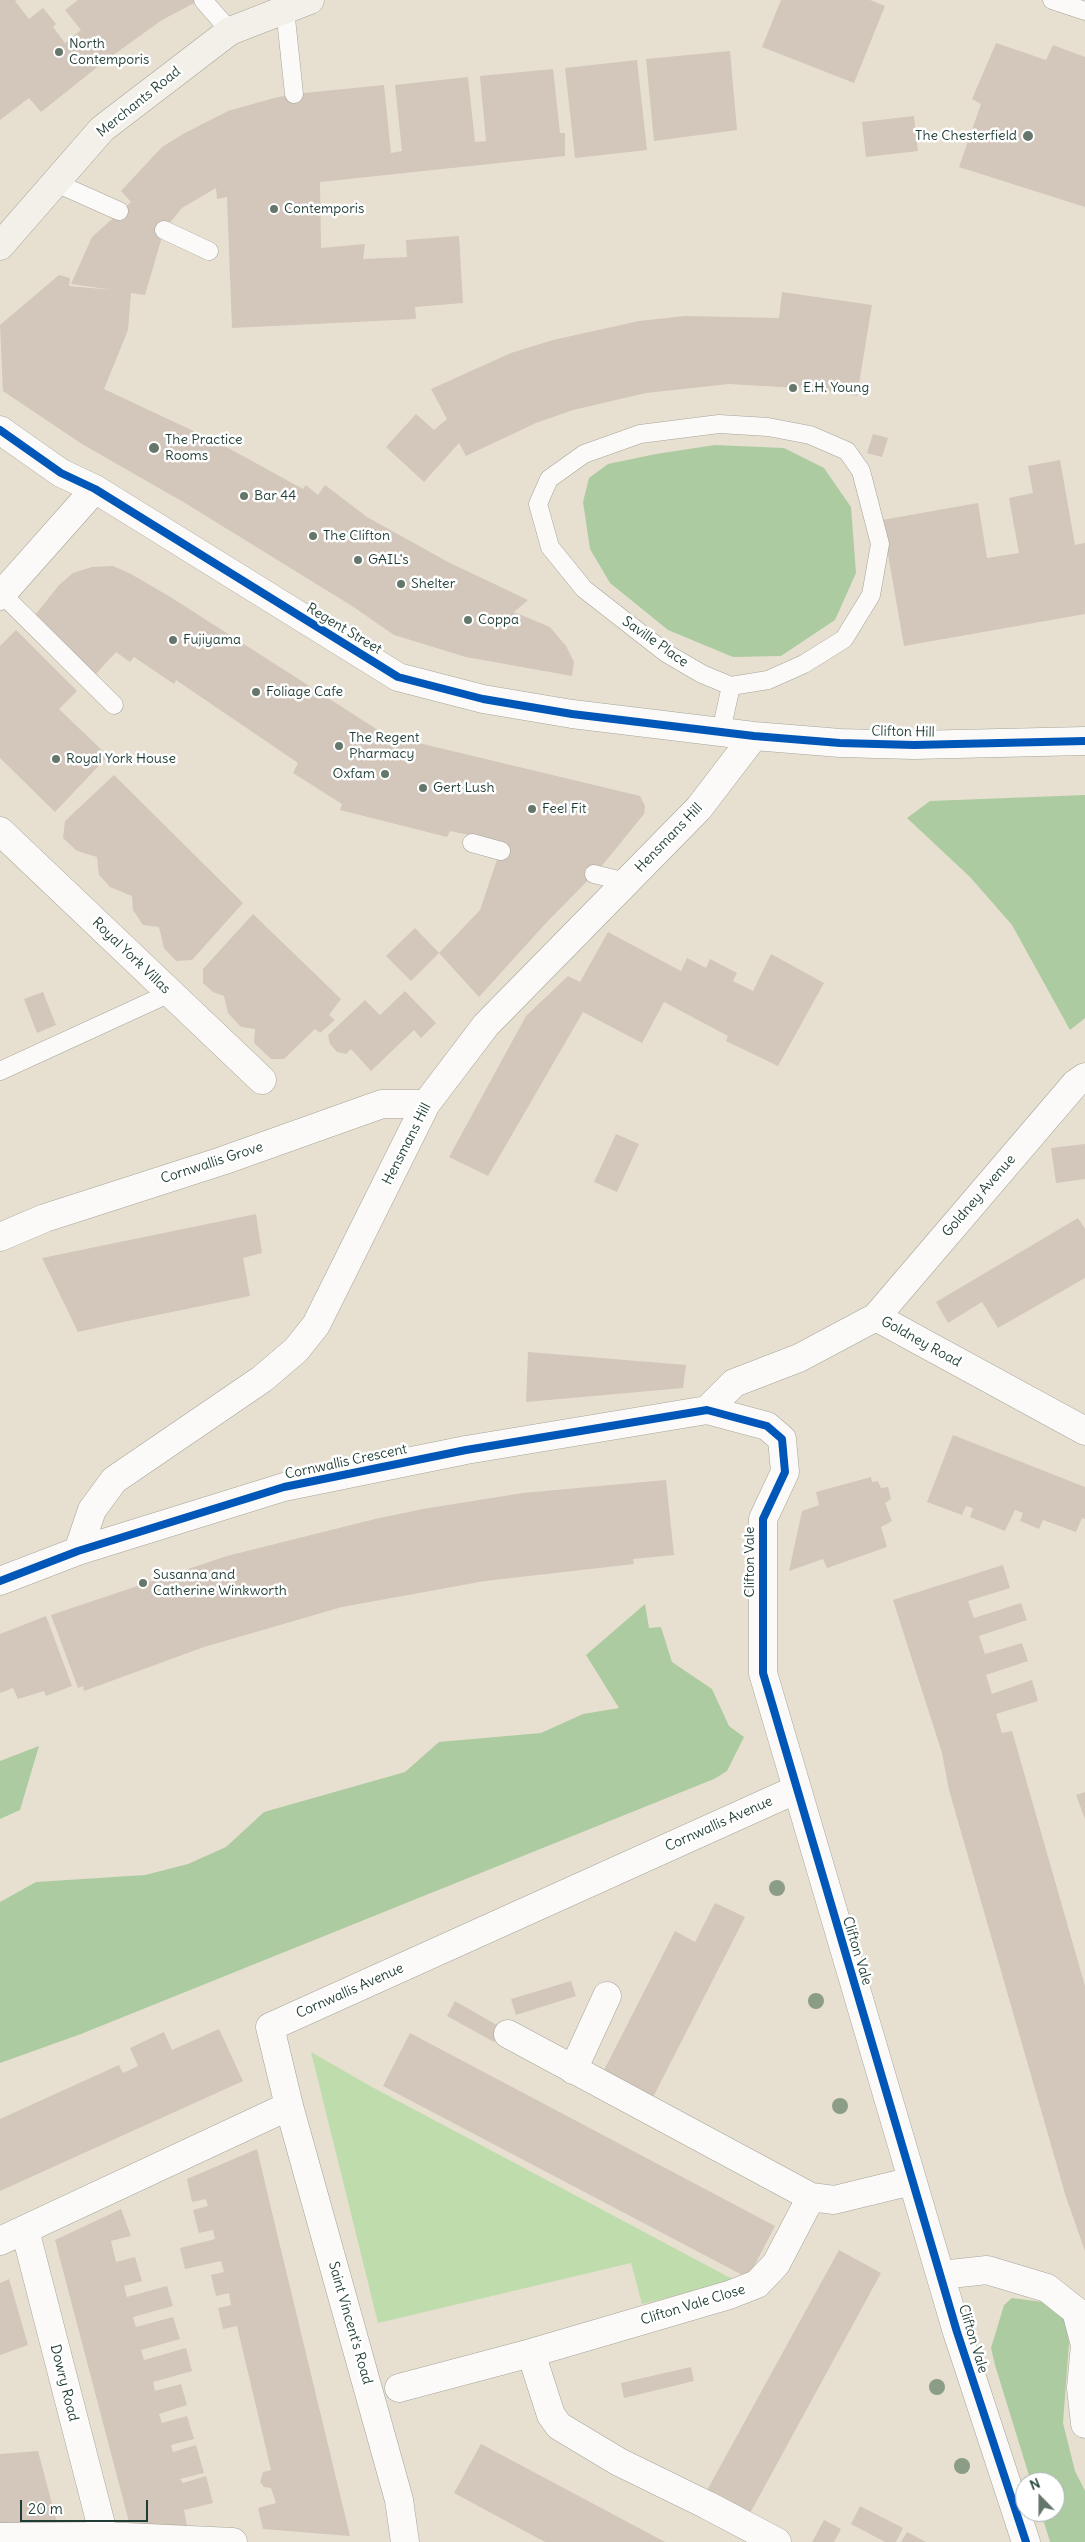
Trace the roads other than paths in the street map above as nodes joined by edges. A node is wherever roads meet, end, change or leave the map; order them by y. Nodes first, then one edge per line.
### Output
1 (203, 0) edge
2 (1052, 0) edge
3 (297, 4) edge
4 (1085, 12) edge
5 (230, 31) junction
6 (294, 94) dead end
7 (54, 182) junction
8 (119, 211) dead end
9 (164, 230) dead end
10 (0, 246) edge
11 (209, 251) dead end
12 (0, 430) edge
13 (95, 488) junction
14 (1, 595) edge
15 (731, 686) junction
16 (114, 706) dead end
17 (721, 731) junction
18 (754, 736) junction
19 (1085, 741) edge
20 (0, 831) edge
21 (472, 843) dead end
22 (501, 851) dead end
23 (594, 874) dead end
24 (626, 882) junction
25 (170, 993) junction
26 (0, 1071) edge
27 (1085, 1077) edge
28 (262, 1080) dead end
29 (426, 1104) junction
30 (0, 1236) edge
31 (876, 1317) junction
32 (707, 1410) junction
33 (1085, 1431) edge
34 (78, 1551) junction
35 (0, 1581) edge
36 (795, 1790) junction
37 (608, 1996) dead end
38 (508, 2034) dead end
39 (573, 2070) junction
40 (289, 2106) junction
41 (912, 2181) junction
42 (811, 2198) junction
43 (25, 2230) junction
44 (0, 2241) edge
45 (941, 2275) junction
46 (531, 2354) junction
47 (398, 2388) dead end
48 (1085, 2424) edge
49 (104, 2536) junction
50 (0, 2537) edge
51 (233, 2542) edge
52 (405, 2542) edge
53 (777, 2542) edge
54 (1026, 2542) edge

1 - 5 lane
2 - 4 lane
3 - 5 main road, Merchants Road
3 - 6 lane
5 - 7 main road, Merchants Road
7 - 8 lane
7 - 10 main road, Merchants Road
9 - 11 lane
12 - 13 street, Regent Street
13 - 14 street
13 - 17 street, Regent Street
14 - 16 lane
15 - 15 lane, Saville Place
15 - 17 lane
17 - 18 street, Clifton Hill
18 - 19 street, Clifton Hill
18 - 24 street, Hensmans Hill
20 - 25 street, Royal York Villas
21 - 22 lane
23 - 24 lane
24 - 29 street, Hensmans Hill
25 - 26 lane
25 - 28 street, Royal York Villas
27 - 31 street, Goldney Avenue
29 - 30 street, Cornwallis Grove
29 - 34 street, Hensmans Hill
31 - 32 street, Goldney Road
31 - 33 street, Goldney Road
32 - 34 street, Cornwallis Crescent
32 - 36 street, Clifton Vale
34 - 35 street, Cornwallis Crescent
36 - 40 street, Cornwallis Avenue
36 - 41 street, Clifton Vale
37 - 39 street
38 - 39 street
39 - 42 street
40 - 43 street
40 - 52 street, Saint Vincent's Road
41 - 42 street
41 - 45 street, Clifton Vale
42 - 46 street, Clifton Vale Close
43 - 44 street
43 - 49 street, Dowry Road
45 - 48 street
45 - 54 street, Clifton Vale
46 - 47 street, Clifton Vale Close
46 - 53 street
49 - 50 street
49 - 51 street

